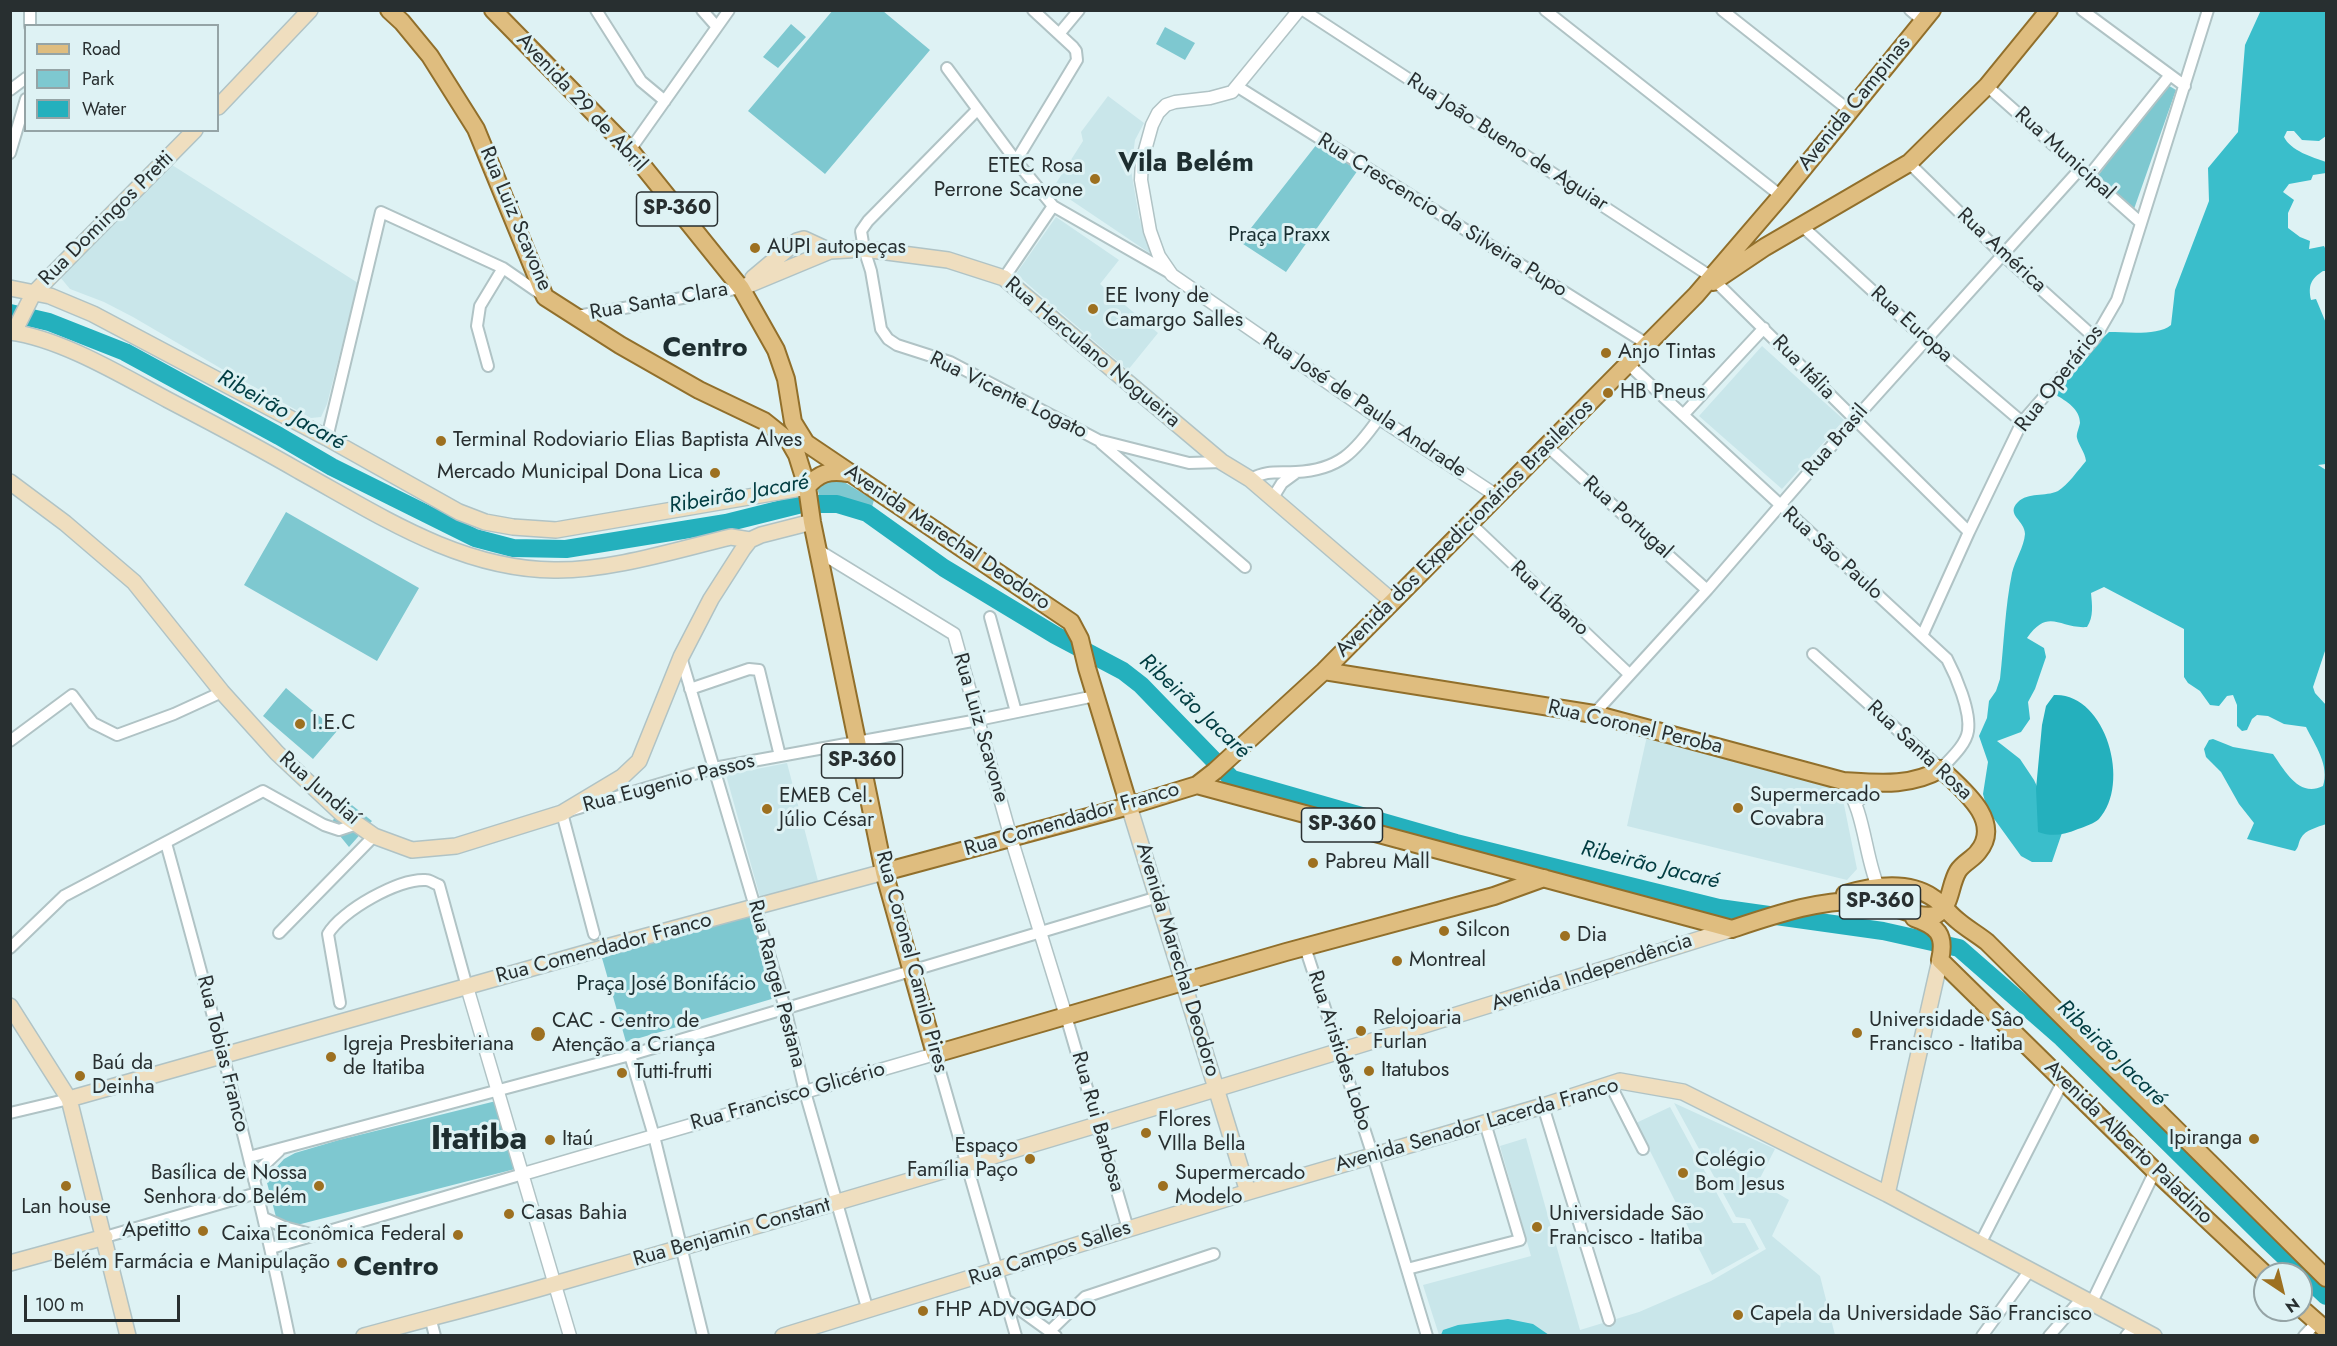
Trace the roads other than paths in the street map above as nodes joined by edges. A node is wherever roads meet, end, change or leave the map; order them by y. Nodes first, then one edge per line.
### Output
1 (310, 10) edge
2 (389, 10) edge
3 (493, 10) edge
4 (596, 10) edge
5 (702, 10) edge
6 (729, 10) edge
7 (1034, 10) edge
8 (1079, 10) edge
9 (1301, 10) edge
10 (1545, 10) edge
11 (1722, 10) edge
12 (2049, 10) edge
13 (2082, 10) edge
14 (2208, 10) edge
15 (1921, 14) edge
16 (717, 27) junction
17 (1059, 34) junction
18 (947, 68) dead end
19 (2170, 75) junction
20 (24, 80) edge
21 (1987, 86) junction
22 (2185, 86) junction
23 (1238, 87) junction
24 (10, 90) edge
25 (665, 101) junction
26 (24, 106) edge
27 (219, 106) edge
28 (977, 110) junction
29 (1850, 111) junction
30 (193, 132) edge
31 (630, 150) junction
32 (10, 153) edge
33 (1016, 161) junction
34 (1909, 164) junction
35 (2084, 173) junction
36 (1780, 197) junction
37 (1053, 206) junction
38 (2140, 222) junction
39 (1802, 226) junction
40 (1749, 231) junction
41 (812, 245) junction
42 (864, 249) junction
43 (830, 251) junction
44 (1758, 252) junction
45 (2003, 255) junction
46 (805, 261) junction
47 (503, 268) junction
48 (1172, 274) junction
49 (1004, 278) junction
50 (1713, 278) junction
51 (10, 288) edge
52 (741, 288) junction
53 (32, 296) junction
54 (545, 297) junction
55 (577, 316) junction
56 (1764, 328) junction
57 (13, 334) edge
58 (2095, 338) junction
59 (1926, 340) junction
60 (1647, 344) junction
61 (1628, 364) junction
62 (488, 366) dead end
63 (791, 410) junction
64 (1683, 415) junction
65 (1379, 418) junction
66 (1854, 420) junction
67 (765, 421) junction
68 (2022, 422) junction
69 (327, 438) junction
70 (1098, 440) junction
71 (806, 443) joint
72 (1547, 446) junction
73 (1222, 462) junction
74 (1297, 472) junction
75 (848, 473) junction
76 (1250, 479) junction
77 (10, 482) edge
78 (807, 490) junction
79 (1497, 496) junction
80 (1272, 499) junction
81 (1780, 506) junction
82 (811, 519) junction
83 (1470, 523) junction
84 (1969, 532) junction
85 (750, 540) junction
86 (817, 550) junction
87 (1245, 567) dead end
88 (1707, 590) junction
89 (1392, 601) junction
90 (990, 617) dead end
91 (1922, 636) junction
92 (1813, 654) dead end
93 (681, 657) junction
94 (1324, 671) junction
95 (1629, 674) junction
96 (690, 689) junction
97 (222, 692) junction
98 (1095, 696) junction
99 (1016, 712) junction
100 (1594, 714) junction
101 (978, 720) junction
102 (10, 741) edge
103 (858, 741) junction
104 (780, 756) junction
105 (714, 768) junction
106 (1941, 769) junction
107 (1843, 781) junction
108 (1880, 783) junction
109 (1197, 785) junction
110 (1855, 803) junction
111 (1129, 806) junction
112 (562, 813) junction
113 (357, 824) junction
114 (374, 836) junction
115 (1011, 838) junction
116 (166, 843) junction
117 (1487, 864) junction
118 (884, 872) junction
119 (1544, 878) junction
120 (1877, 887) junction
121 (1494, 896) junction
122 (1158, 897) junction
123 (1947, 900) junction
124 (1810, 907) junction
125 (1888, 907) junction
126 (756, 908) junction
127 (1732, 929) junction
128 (1041, 932) junction
129 (279, 933) dead end
130 (594, 934) dead end
131 (1305, 946) junction
132 (10, 948) edge
133 (1941, 957) junction
134 (912, 970) junction
135 (1184, 982) junction
136 (467, 987) junction
137 (340, 1002) dead end
138 (785, 1008) junction
139 (12, 1012) edge
140 (1066, 1016) junction
141 (1340, 1053) junction
142 (224, 1054) junction
143 (936, 1054) junction
144 (630, 1055) junction
145 (2063, 1081) junction
146 (1610, 1083) junction
147 (1217, 1090) junction
148 (498, 1091) junction
149 (805, 1092) junction
150 (69, 1099) junction
151 (1543, 1106) junction
152 (10, 1113) edge
153 (1485, 1123) junction
154 (1098, 1126) junction
155 (654, 1136) junction
156 (281, 1149) junction
157 (1643, 1149) dead end
158 (1373, 1156) junction
159 (249, 1158) junction
160 (967, 1164) junction
161 (2155, 1172) junction
162 (523, 1174) junction
163 (254, 1180) junction
164 (1248, 1192) junction
165 (257, 1193) junction
166 (1887, 1194) junction
167 (837, 1202) junction
168 (264, 1218) junction
169 (1128, 1229) junction
170 (314, 1235) junction
171 (105, 1237) junction
172 (1980, 1244) junction
173 (682, 1247) junction
174 (271, 1248) junction
175 (1214, 1254) dead end
176 (10, 1263) edge
177 (2253, 1263) edge
178 (1407, 1269) junction
179 (2030, 1270) junction
180 (998, 1271) junction
181 (2326, 1278) edge
182 (556, 1284) junction
183 (1005, 1299) junction
184 (2092, 1302) junction
185 (868, 1311) junction
186 (430, 1317) junction
187 (1609, 1320) dead end
188 (2323, 1322) edge
189 (819, 1330) edge
190 (2131, 1330) edge
191 (1053, 1333) edge
192 (128, 1335) edge
193 (289, 1335) edge
194 (364, 1335) edge
195 (435, 1335) edge
196 (570, 1335) edge
197 (703, 1335) edge
198 (783, 1335) edge
199 (1016, 1335) edge
200 (1427, 1335) edge
201 (1982, 1335) edge
202 (2049, 1335) edge
203 (2154, 1335) edge
204 (2304, 1335) edge

1 - 27 main road
2 - 54 main road, Rua Luiz Scavone
3 - 31 main road, Avenida 29 de Abril / SP-360
4 - 25 street
5 - 16 street
6 - 16 street
7 - 17 street
8 - 17 street
9 - 23 street
9 - 50 street, Rua João Bueno de Aguiar
10 - 36 street
11 - 29 street
12 - 21 main road
13 - 19 street
14 - 22 street, Rua Operários
15 - 29 main road, Avenida Campinas
16 - 25 street
17 - 33 street
18 - 28 street
19 - 22 street
19 - 35 street, Rua Brasil
20 - 24 street
21 - 34 main road
21 - 35 street, Rua Municipal
22 - 38 street, Rua Operários
23 - 48 street
23 - 60 street, Rua Crescencio da Silveira Pupo
25 - 31 street
26 - 32 street
28 - 33 street
28 - 42 street
29 - 36 main road, Avenida Campinas
30 - 53 main road, Rua Domingos Pretti
31 - 52 main road, Avenida 29 de Abril / SP-360
33 - 37 street
34 - 39 main road
34 - 45 street, Rua América
35 - 38 street, Rua Municipal
35 - 45 street, Rua Brasil
36 - 40 main road, Avenida Campinas
36 - 44 main road, Avenida Campinas
37 - 48 street
37 - 49 street
38 - 58 street, Rua Operários
39 - 44 main road
39 - 59 street, Rua Europa
40 - 44 main road
40 - 50 main road, Avenida Campinas
41 - 43 main road
41 - 46 main road
41 - 52 main road
42 - 43 main road, Rua Herculano Nogueira
42 - 49 main road, Rua Herculano Nogueira
42 - 70 street, Rua Vicente Logato
43 - 46 main road, Rua Herculano Nogueira
44 - 50 main road
45 - 58 street, Rua América
45 - 59 street, Rua Brasil
46 - 52 main road, Rua Herculano Nogueira
47 - 54 street
47 - 62 street
47 - 69 street
48 - 65 street, Rua José de Paula Andrade
49 - 73 main road, Rua Herculano Nogueira
50 - 56 street, Rua Itália
50 - 60 main road, Avenida dos Expedicionários Brasileiros
51 - 53 main road
52 - 55 street, Rua Santa Clara
52 - 63 main road, Avenida 29 de Abril / SP-360
53 - 57 main road, Rua Domingos Pretti
53 - 69 main road
54 - 55 main road, Rua Luiz Scavone / SP-360
55 - 67 main road, Rua Luiz Scavone / SP-360
56 - 64 street
56 - 66 street, Rua Itália
57 - 85 main road
58 - 68 street, Rua Operários
59 - 66 street, Rua Brasil
59 - 68 street, Rua Europa
60 - 61 main road, Avenida dos Expedicionários Brasileiros
61 - 64 street, Rua São Paulo
61 - 72 main road, Avenida dos Expedicionários Brasileiros
63 - 67 main road
63 - 71 main road, Avenida 29 de Abril / SP-360
64 - 81 street, Rua São Paulo
65 - 74 street
65 - 79 street, Rua José de Paula Andrade
66 - 81 street, Rua Brasil
66 - 84 street, Rua Itália
67 - 78 main road, Rua Luiz Scavone / SP-360
68 - 84 street, Rua Operários
69 - 78 main road
70 - 73 street, Rua Vicente Logato
70 - 87 street
71 - 75 main road, Avenida Marechal Deodoro / SP-360
72 - 79 main road, Avenida dos Expedicionários Brasileiros
72 - 88 street, Rua Portugal
73 - 76 main road, Rua Herculano Nogueira
74 - 76 street
74 - 80 street
75 - 78 main road
75 - 98 main road, Avenida Marechal Deodoro / SP-360
76 - 80 main road, Rua Herculano Nogueira
77 - 97 main road, Rua Jundiaí
78 - 82 main road, Rua Luiz Scavone / SP-360
79 - 83 main road, Avenida dos Expedicionários Brasileiros
80 - 89 main road, Rua Herculano Nogueira
81 - 88 street, Rua Brasil
81 - 91 street, Rua São Paulo
82 - 85 main road
82 - 86 main road, Rua Luiz Scavone / SP-360
83 - 89 main road, Avenida dos Expedicionários Brasileiros
83 - 95 street, Rua Líbano
84 - 91 street, Rua Operários
85 - 93 main road, Rua Jundiaí
86 - 101 street, Rua Luiz Scavone
86 - 103 main road, Rua Coronel Camilo Pires / SP-360
88 - 95 street, Rua Brasil
89 - 94 main road, Avenida dos Expedicionários Brasileiros
90 - 99 street
91 - 106 street, Rua São Paulo
92 - 106 street, Rua Santa Rosa
93 - 96 street, Rua Rangel Pestana
93 - 112 main road, Rua Jundiaí
94 - 100 main road, Rua Coronel Peroba
94 - 109 main road, Avenida dos Expedicionários Brasileiros
95 - 100 street, Rua Brasil
96 - 104 street
96 - 105 street, Rua Rangel Pestana
97 - 102 street
97 - 113 main road, Rua Jundiaí
98 - 99 street, Rua Eugenio Passos
98 - 111 main road, Avenida Marechal Deodoro / SP-360
99 - 101 street, Rua Eugenio Passos
100 - 107 main road, Rua Coronel Peroba
101 - 103 street, Rua Eugenio Passos
101 - 115 street, Rua Luiz Scavone
103 - 104 street, Rua Eugenio Passos
103 - 118 main road, Rua Coronel Camilo Pires / SP-360
104 - 105 street, Rua Eugenio Passos
105 - 112 street, Rua Eugenio Passos
105 - 126 street, Rua Rangel Pestana
106 - 108 main road, Rua Coronel Peroba
106 - 123 main road, Rua Santa Rosa / SP-360
107 - 108 main road, Rua Coronel Peroba
107 - 110 street
108 - 110 street
109 - 111 main road, Rua Comendador Franco
109 - 117 main road, SP-360
110 - 120 street
111 - 115 main road, Rua Comendador Franco
111 - 122 main road, Avenida Marechal Deodoro
112 - 114 main road, Rua Jundiaí
112 - 130 street
113 - 114 main road, Rua Jundiaí
113 - 116 street
114 - 129 street
115 - 118 main road, Rua Comendador Franco
115 - 128 street, Rua Luiz Scavone
116 - 132 street
116 - 142 street, Rua Tobias Franco
117 - 119 main road, SP-360
117 - 121 main road
118 - 126 main road, Rua Comendador Franco
118 - 134 main road, Rua Coronel Camilo Pires / SP-360
119 - 121 main road, Rua Francisco Glicério
119 - 127 main road, SP-360
120 - 123 main road, Avenida Independência
120 - 124 main road, Avenida Independência
120 - 125 street
121 - 131 main road, Rua Francisco Glicério
122 - 128 street
122 - 135 main road, Avenida Marechal Deodoro
123 - 125 main road, Avenida Independência / SP-360
123 - 181 main road, SP-360
124 - 125 main road, Avenida Independência / SP-360
124 - 127 main road, Avenida Independência / SP-360
125 - 133 main road, Avenida Independência / SP-360
126 - 136 main road, Rua Comendador Franco
126 - 138 street, Rua Rangel Pestana
127 - 141 main road, Avenida Independência
128 - 134 street
128 - 140 street, Rua Luiz Scavone
131 - 135 main road, Rua Francisco Glicério
131 - 141 street, Rua Aristides Lobo
133 - 145 main road, Avenida Alberto Paladino
133 - 166 main road
134 - 138 street
134 - 143 main road, Rua Coronel Camilo Pires / SP-360
135 - 140 main road, Rua Francisco Glicério
135 - 147 main road, Avenida Marechal Deodoro
136 - 137 street
136 - 142 main road, Rua Comendador Franco
136 - 148 street
138 - 144 street
138 - 149 street, Rua Rangel Pestana
139 - 150 main road
140 - 143 main road, Rua Francisco Glicério
140 - 154 street, Rua Rui Barbosa
141 - 147 main road, Avenida Independência
141 - 158 street, Rua Aristides Lobo
142 - 150 main road, Rua Comendador Franco
142 - 159 street, Rua Tobias Franco
143 - 149 street, Rua Francisco Glicério
143 - 160 street, Rua Coronel Camilo Pires
144 - 148 street
144 - 155 street
145 - 161 main road, Avenida Alberto Paladino
145 - 172 street
146 - 151 main road, Avenida Senador Lacerda Franco
146 - 157 street
146 - 166 main road, Avenida Senador Lacerda Franco
147 - 154 main road, Avenida Independência
147 - 164 main road, Avenida Marechal Deodoro
148 - 156 street
148 - 162 street
149 - 155 street, Rua Francisco Glicério
149 - 167 street, Rua Rangel Pestana
150 - 152 street, Rua Comendador Franco
150 - 171 main road
151 - 153 main road, Avenida Senador Lacerda Franco
151 - 187 street
153 - 158 main road, Avenida Senador Lacerda Franco
153 - 178 street
154 - 160 main road, Rua Benjamin Constant
154 - 169 street, Rua Rui Barbosa
155 - 162 street, Rua Francisco Glicério
155 - 173 street
156 - 159 street
156 - 163 street
158 - 164 main road, Avenida Senador Lacerda Franco
158 - 178 street, Rua Aristides Lobo
159 - 163 street, Rua Tobias Franco
160 - 167 main road, Rua Benjamin Constant
160 - 180 street, Rua Coronel Camilo Pires
161 - 177 main road, Avenida Alberto Paladino
161 - 184 street
162 - 170 street, Rua Francisco Glicério
162 - 182 street
163 - 165 street, Rua Tobias Franco
164 - 169 main road, Rua Campos Salles
165 - 168 street, Rua Tobias Franco
165 - 171 street
166 - 172 main road, Avenida Senador Lacerda Franco
167 - 173 main road, Rua Benjamin Constant
167 - 185 street, Rua Rangel Pestana
168 - 170 street
168 - 174 street, Rua Tobias Franco
169 - 180 main road, Rua Campos Salles
170 - 174 street, Rua Francisco Glicério
171 - 176 main road
171 - 192 main road
172 - 179 main road, Avenida Senador Lacerda Franco
173 - 182 main road, Rua Benjamin Constant
173 - 197 street
174 - 193 street, Rua Tobias Franco
175 - 191 street
178 - 200 street, Rua Aristides Lobo
179 - 184 main road, Avenida Senador Lacerda Franco
179 - 201 street
180 - 183 street, Rua Coronel Camilo Pires
180 - 185 main road, Rua Campos Salles
182 - 186 main road, Rua Benjamin Constant
182 - 196 street
183 - 191 street
183 - 199 street, Rua Coronel Camilo Pires
184 - 190 main road, Avenida Senador Lacerda Franco
184 - 202 street
185 - 189 main road, Rua Campos Salles
186 - 194 main road, Rua Benjamin Constant
186 - 195 street
188 - 204 street
189 - 198 main road, Rua Campos Salles
190 - 203 main road, Avenida Senador Lacerda Franco

